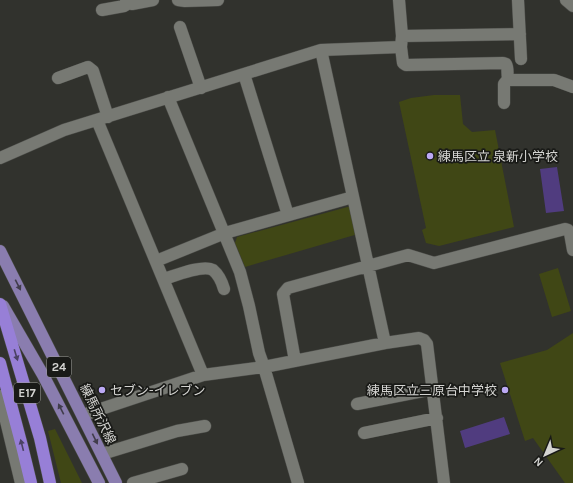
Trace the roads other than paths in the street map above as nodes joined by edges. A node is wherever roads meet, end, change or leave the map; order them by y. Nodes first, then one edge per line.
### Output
1 (154, 0) edge
2 (178, 0) edge
3 (218, 0) edge
4 (399, 0) edge
5 (518, 0) edge
6 (566, 0) edge
7 (127, 2) edge
8 (573, 6) edge
9 (102, 10) dead end
10 (180, 27) dead end
11 (520, 34) junction
12 (402, 42) junction
13 (320, 50) junction
14 (521, 59) dead end
15 (244, 74) junction
16 (58, 78) dead end
17 (508, 79) junction
18 (572, 83) edge
19 (200, 88) junction
20 (168, 97) junction
21 (504, 103) dead end
22 (102, 118) junction
23 (0, 158) edge
24 (353, 197) junction
25 (288, 215) junction
26 (225, 233) junction
27 (572, 242) edge
28 (0, 250) edge
29 (156, 261) junction
30 (368, 266) junction
31 (164, 279) junction
32 (224, 289) dead end
33 (0, 303) edge
34 (385, 343) junction
35 (295, 361) junction
36 (0, 363) edge
37 (264, 367) junction
38 (203, 374) junction
39 (433, 389) junction
40 (0, 399) edge
41 (357, 404) dead end
42 (83, 415) junction
43 (437, 418) junction
44 (205, 426) dead end
45 (364, 433) dead end
46 (102, 454) junction
47 (182, 468) dead end
48 (21, 483) edge
49 (31, 483) edge
50 (50, 483) edge
51 (99, 483) edge
52 (116, 483) edge
53 (133, 483) edge
54 (298, 483) edge
55 (444, 483) edge

1 - 7 street
2 - 3 street
4 - 12 street
5 - 11 street
6 - 8 street
7 - 9 street
10 - 19 street
11 - 12 street
11 - 14 street
12 - 13 street
12 - 17 street
13 - 15 street
13 - 24 street
15 - 19 street
15 - 25 street
16 - 22 street
17 - 18 street
17 - 21 street
19 - 20 street
20 - 22 street
20 - 26 street
22 - 23 street
22 - 29 street
24 - 25 street
24 - 30 street
25 - 26 street
26 - 29 street
26 - 37 street
27 - 30 street
28 -> 42 main road, 練馬所沢線 / 24
29 - 31 street
30 - 34 street
30 - 35 street
31 - 32 street
31 - 38 street
33 -> 50 highway, E17
51 -> 33 main road, 24
34 - 35 street
34 - 39 street
35 - 37 street
49 -> 36 highway, E17
37 - 38 street
37 - 54 street
38 - 42 street
39 - 41 street
39 - 43 street
40 - 48 street
42 -> 46 main road, 練馬所沢線 / 24
43 - 45 street
43 - 55 street
44 - 46 street
46 - 52 main road, 練馬所沢線 / 24
47 - 53 street

